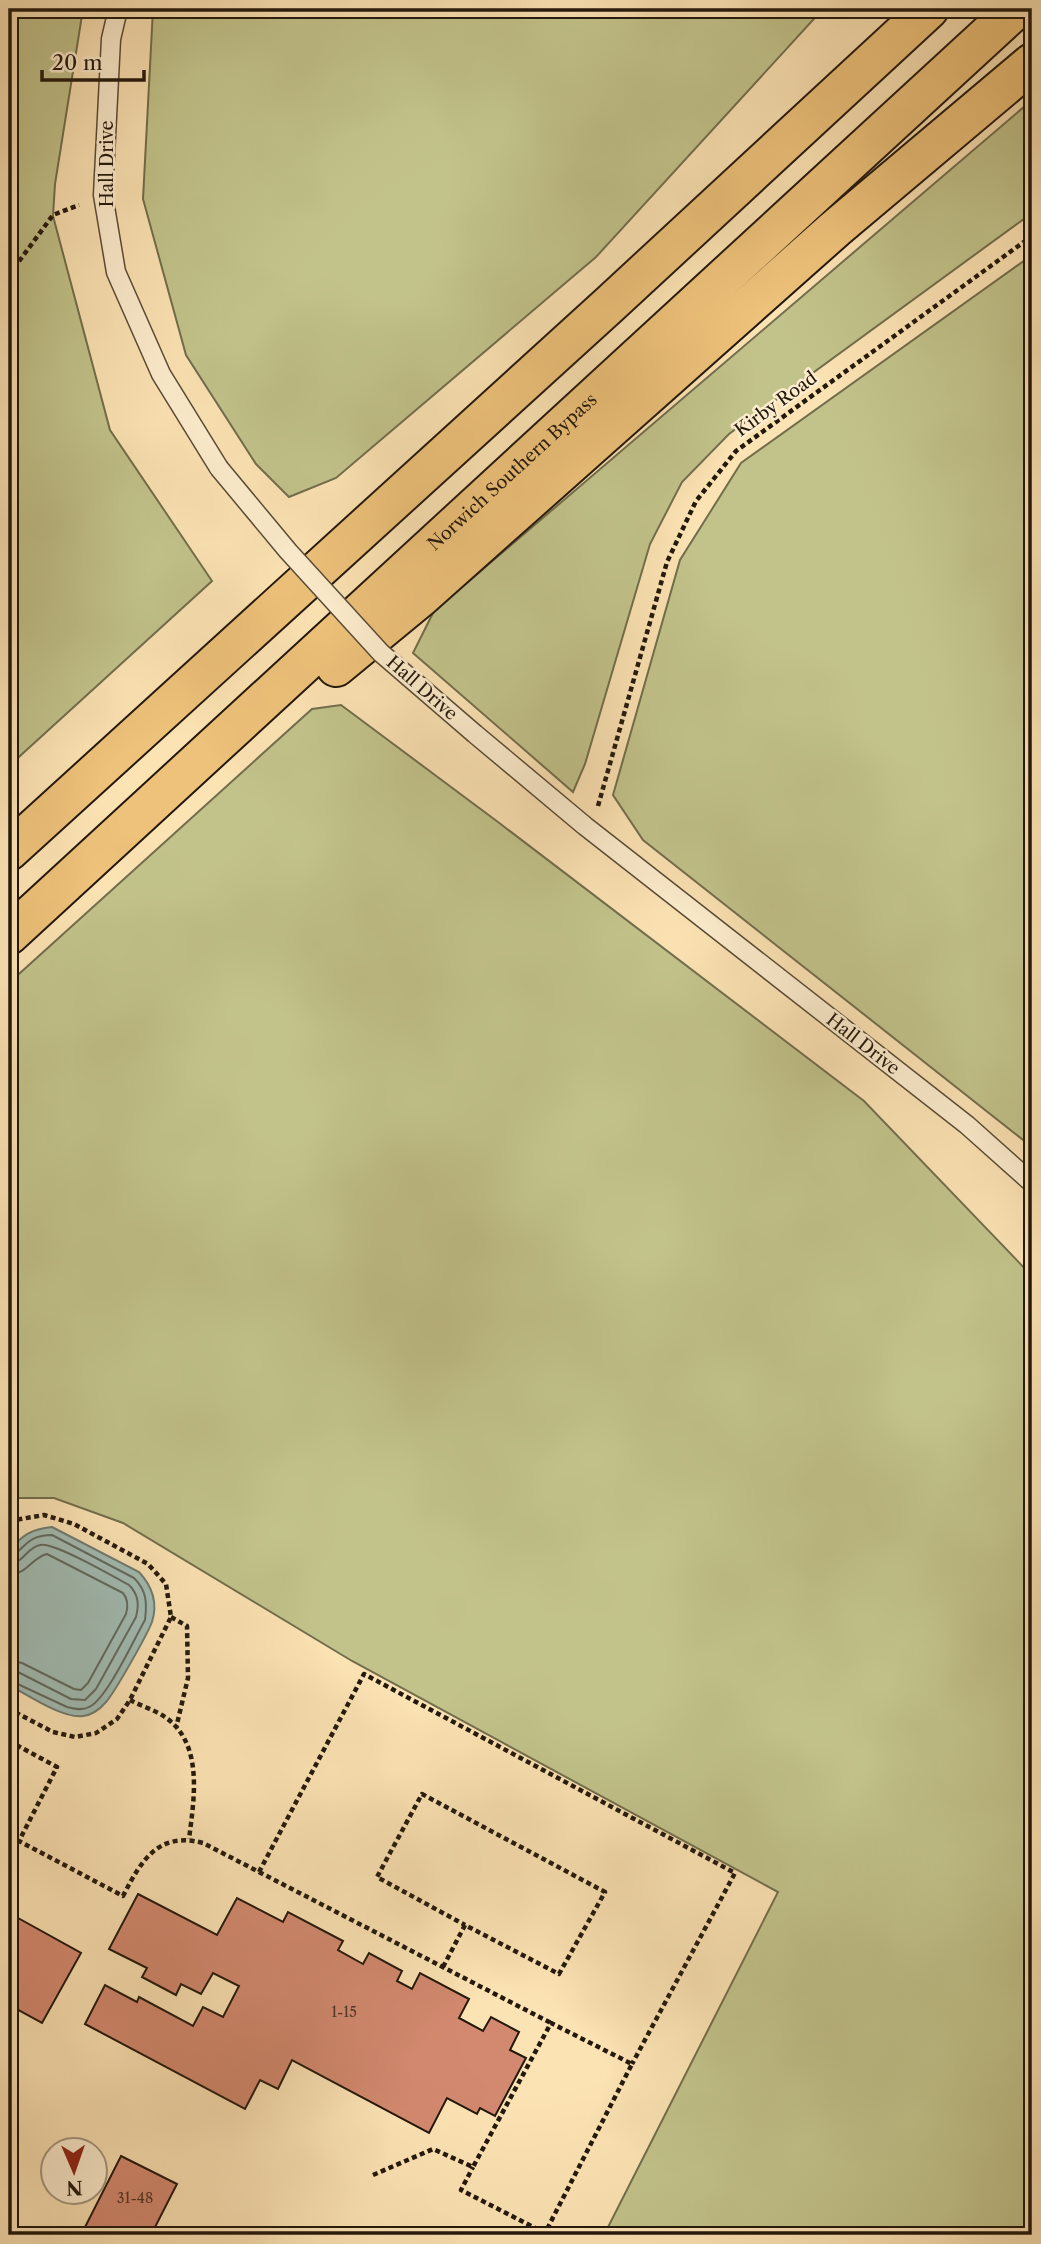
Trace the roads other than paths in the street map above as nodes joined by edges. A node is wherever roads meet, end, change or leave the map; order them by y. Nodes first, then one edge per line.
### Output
1 (118, 9) edge
2 (905, 9) edge
3 (929, 9) edge
4 (1016, 9) edge
5 (1032, 63) edge
6 (609, 304) junction
7 (9, 852) edge
8 (9, 937) edge
9 (1032, 1183) edge

1 - 9 lane, Hall Drive, bridge
2 - 6 highway
3 - 6 highway
4 - 8 highway, Norwich Southern Bypass
5 - 8 highway
6 - 7 highway

